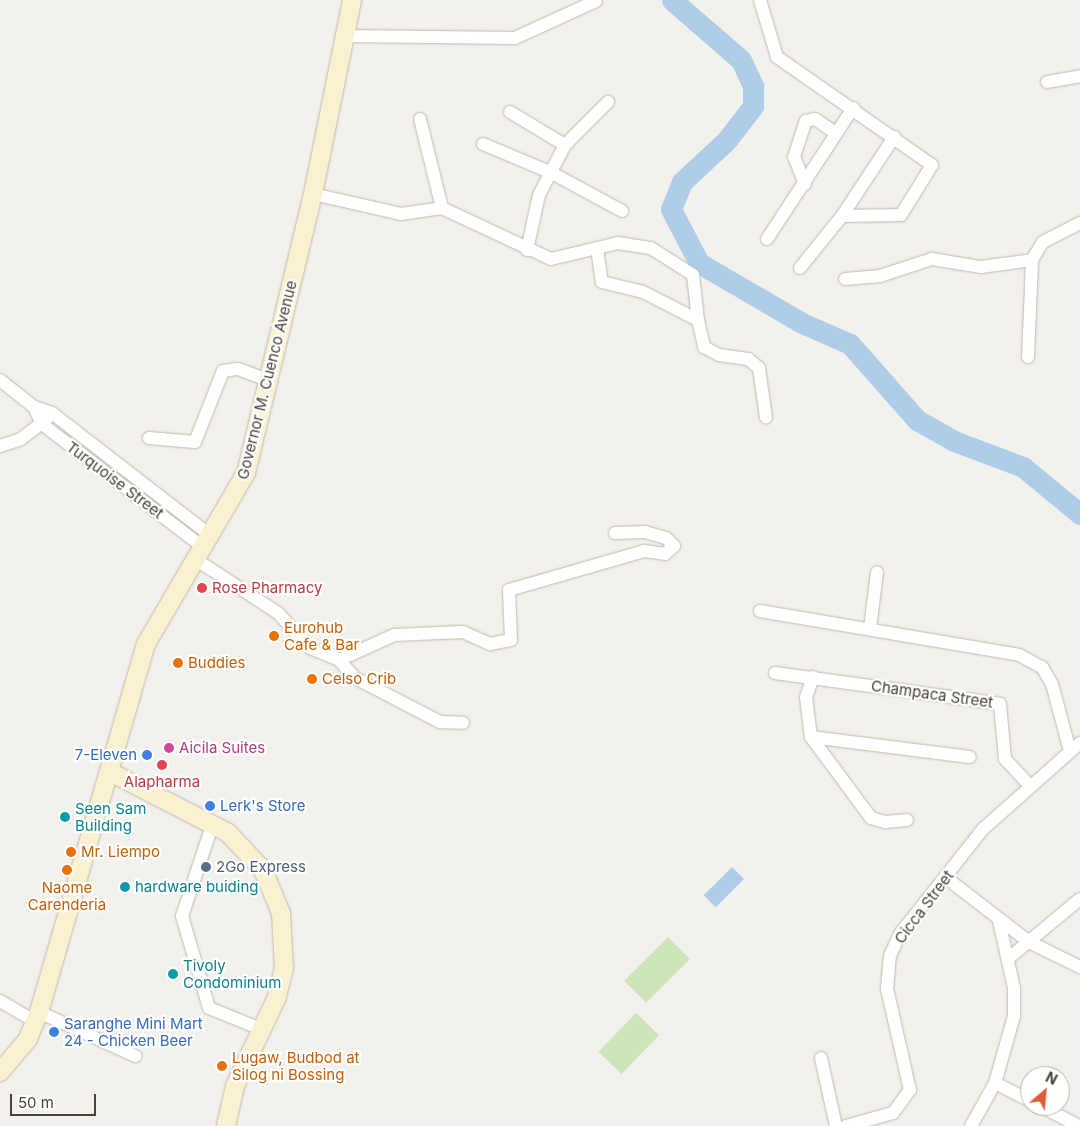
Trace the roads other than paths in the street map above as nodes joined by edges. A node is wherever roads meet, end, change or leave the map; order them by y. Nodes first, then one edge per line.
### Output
1 (352, 0) edge
2 (760, 0) edge
3 (596, 1) dead end
4 (347, 36) junction
5 (1080, 76) edge
6 (1047, 82) dead end
7 (608, 102) dead end
8 (853, 108) junction
9 (510, 112) dead end
10 (420, 119) dead end
11 (836, 133) junction
12 (894, 137) junction
13 (483, 144) dead end
14 (565, 145) junction
15 (550, 172) junction
16 (805, 184) junction
17 (313, 194) junction
18 (442, 208) junction
19 (622, 211) dead end
20 (842, 216) junction
21 (1080, 223) edge
22 (767, 239) dead end
23 (597, 248) junction
24 (527, 250) junction
25 (1032, 260) junction
26 (800, 268) dead end
27 (845, 279) dead end
28 (698, 320) junction
29 (1028, 357) dead end
30 (0, 380) edge
31 (269, 380) junction
32 (34, 407) junction
33 (52, 413) junction
34 (766, 418) dead end
35 (42, 424) junction
36 (149, 438) dead end
37 (0, 446) edge
38 (128, 472) junction
39 (120, 484) junction
40 (614, 533) dead end
41 (203, 547) junction
42 (877, 572) dead end
43 (760, 611) dead end
44 (870, 629) junction
45 (339, 660) junction
46 (775, 673) dead end
47 (813, 677) junction
48 (462, 723) dead end
49 (811, 738) junction
50 (1075, 747) edge
51 (970, 757) dead end
52 (112, 773) junction
53 (1029, 785) junction
54 (907, 820) dead end
55 (213, 823) junction
56 (945, 877) junction
57 (1080, 900) edge
58 (999, 921) junction
59 (1030, 942) junction
60 (1010, 958) junction
61 (1080, 967) edge
62 (0, 1001) edge
63 (38, 1017) junction
64 (261, 1029) junction
65 (135, 1056) dead end
66 (821, 1058) dead end
67 (0, 1072) edge
68 (995, 1083) junction
69 (1020, 1096) edge
70 (1059, 1116) edge
71 (226, 1126) edge
72 (836, 1126) edge
73 (846, 1126) edge
74 (971, 1126) edge
75 (1078, 1126) edge

1 - 4 main road, Governor M. Cuenco Avenue
2 - 8 street
3 - 4 street
4 - 17 main road, Governor M. Cuenco Avenue
5 - 6 street
7 - 14 street
8 - 11 street
8 - 12 street
9 - 14 street
10 - 18 street
11 - 16 street
11 - 16 street
12 - 20 street
12 - 20 street
13 - 15 street
14 - 15 street
15 - 19 street
15 - 24 street
16 - 22 street
17 - 18 street
17 - 31 main road, Governor M. Cuenco Avenue
18 - 24 street
20 - 26 street
21 - 25 street
23 - 24 street
23 - 28 street
23 - 28 street
25 - 27 street
25 - 29 street
28 - 34 street
30 - 32 street, Turquoise Street
31 - 36 street
31 - 41 main road, Governor M. Cuenco Avenue
32 - 33 street, Turquoise Street
32 - 35 street, Turquoise Street
33 - 35 street
33 - 38 street, Turquoise Street
35 - 37 street
35 - 39 street, Turquoise Street
38 - 39 street
38 - 41 street, Turquoise Street
39 - 41 street, Turquoise Street
40 - 45 street
41 - 45 street
41 - 52 main road, Governor M. Cuenco Avenue
42 - 44 street
43 - 44 street, Cicca Street
44 - 50 street, Cicca Street
45 - 48 street
46 - 47 street, Champaca Street
47 - 49 street
47 - 53 street, Champaca Street
49 - 51 street
49 - 54 street
50 - 53 street, Cicca Street
52 - 55 main road
52 - 63 main road, Governor M. Cuenco Avenue
53 - 56 street, Cicca Street
55 - 64 main road
55 - 64 street
56 - 58 street
56 - 73 street, Cicca Street
57 - 59 street
58 - 59 street
58 - 60 street
59 - 60 street
59 - 61 street
60 - 68 street
62 - 63 street
63 - 65 street
63 - 67 main road, Governor M. Cuenco Avenue
64 - 71 main road
66 - 72 street
68 - 69 street
68 - 74 street
70 - 75 street

